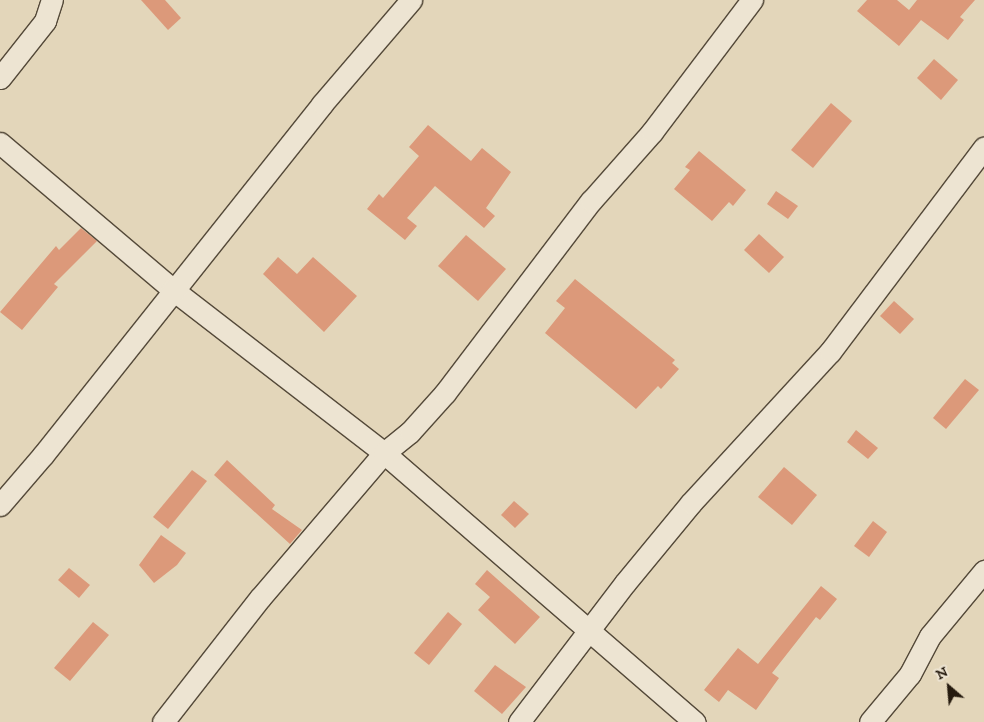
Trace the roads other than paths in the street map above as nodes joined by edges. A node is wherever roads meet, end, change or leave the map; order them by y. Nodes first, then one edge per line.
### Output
1 (52, 0) edge
2 (410, 0) edge
3 (752, 0) edge
4 (0, 78) edge
5 (0, 143) edge
6 (984, 148) edge
7 (172, 289) junction
8 (384, 453) junction
9 (0, 505) edge
10 (984, 571) edge
11 (591, 631) junction
12 (163, 722) edge
13 (519, 722) edge
14 (695, 722) edge
15 (870, 722) edge

1 - 4 street
2 - 7 street
3 - 8 street
5 - 7 street
6 - 11 street
7 - 8 street
7 - 9 street
8 - 11 street
8 - 12 street
10 - 15 street
11 - 13 street
11 - 14 street

